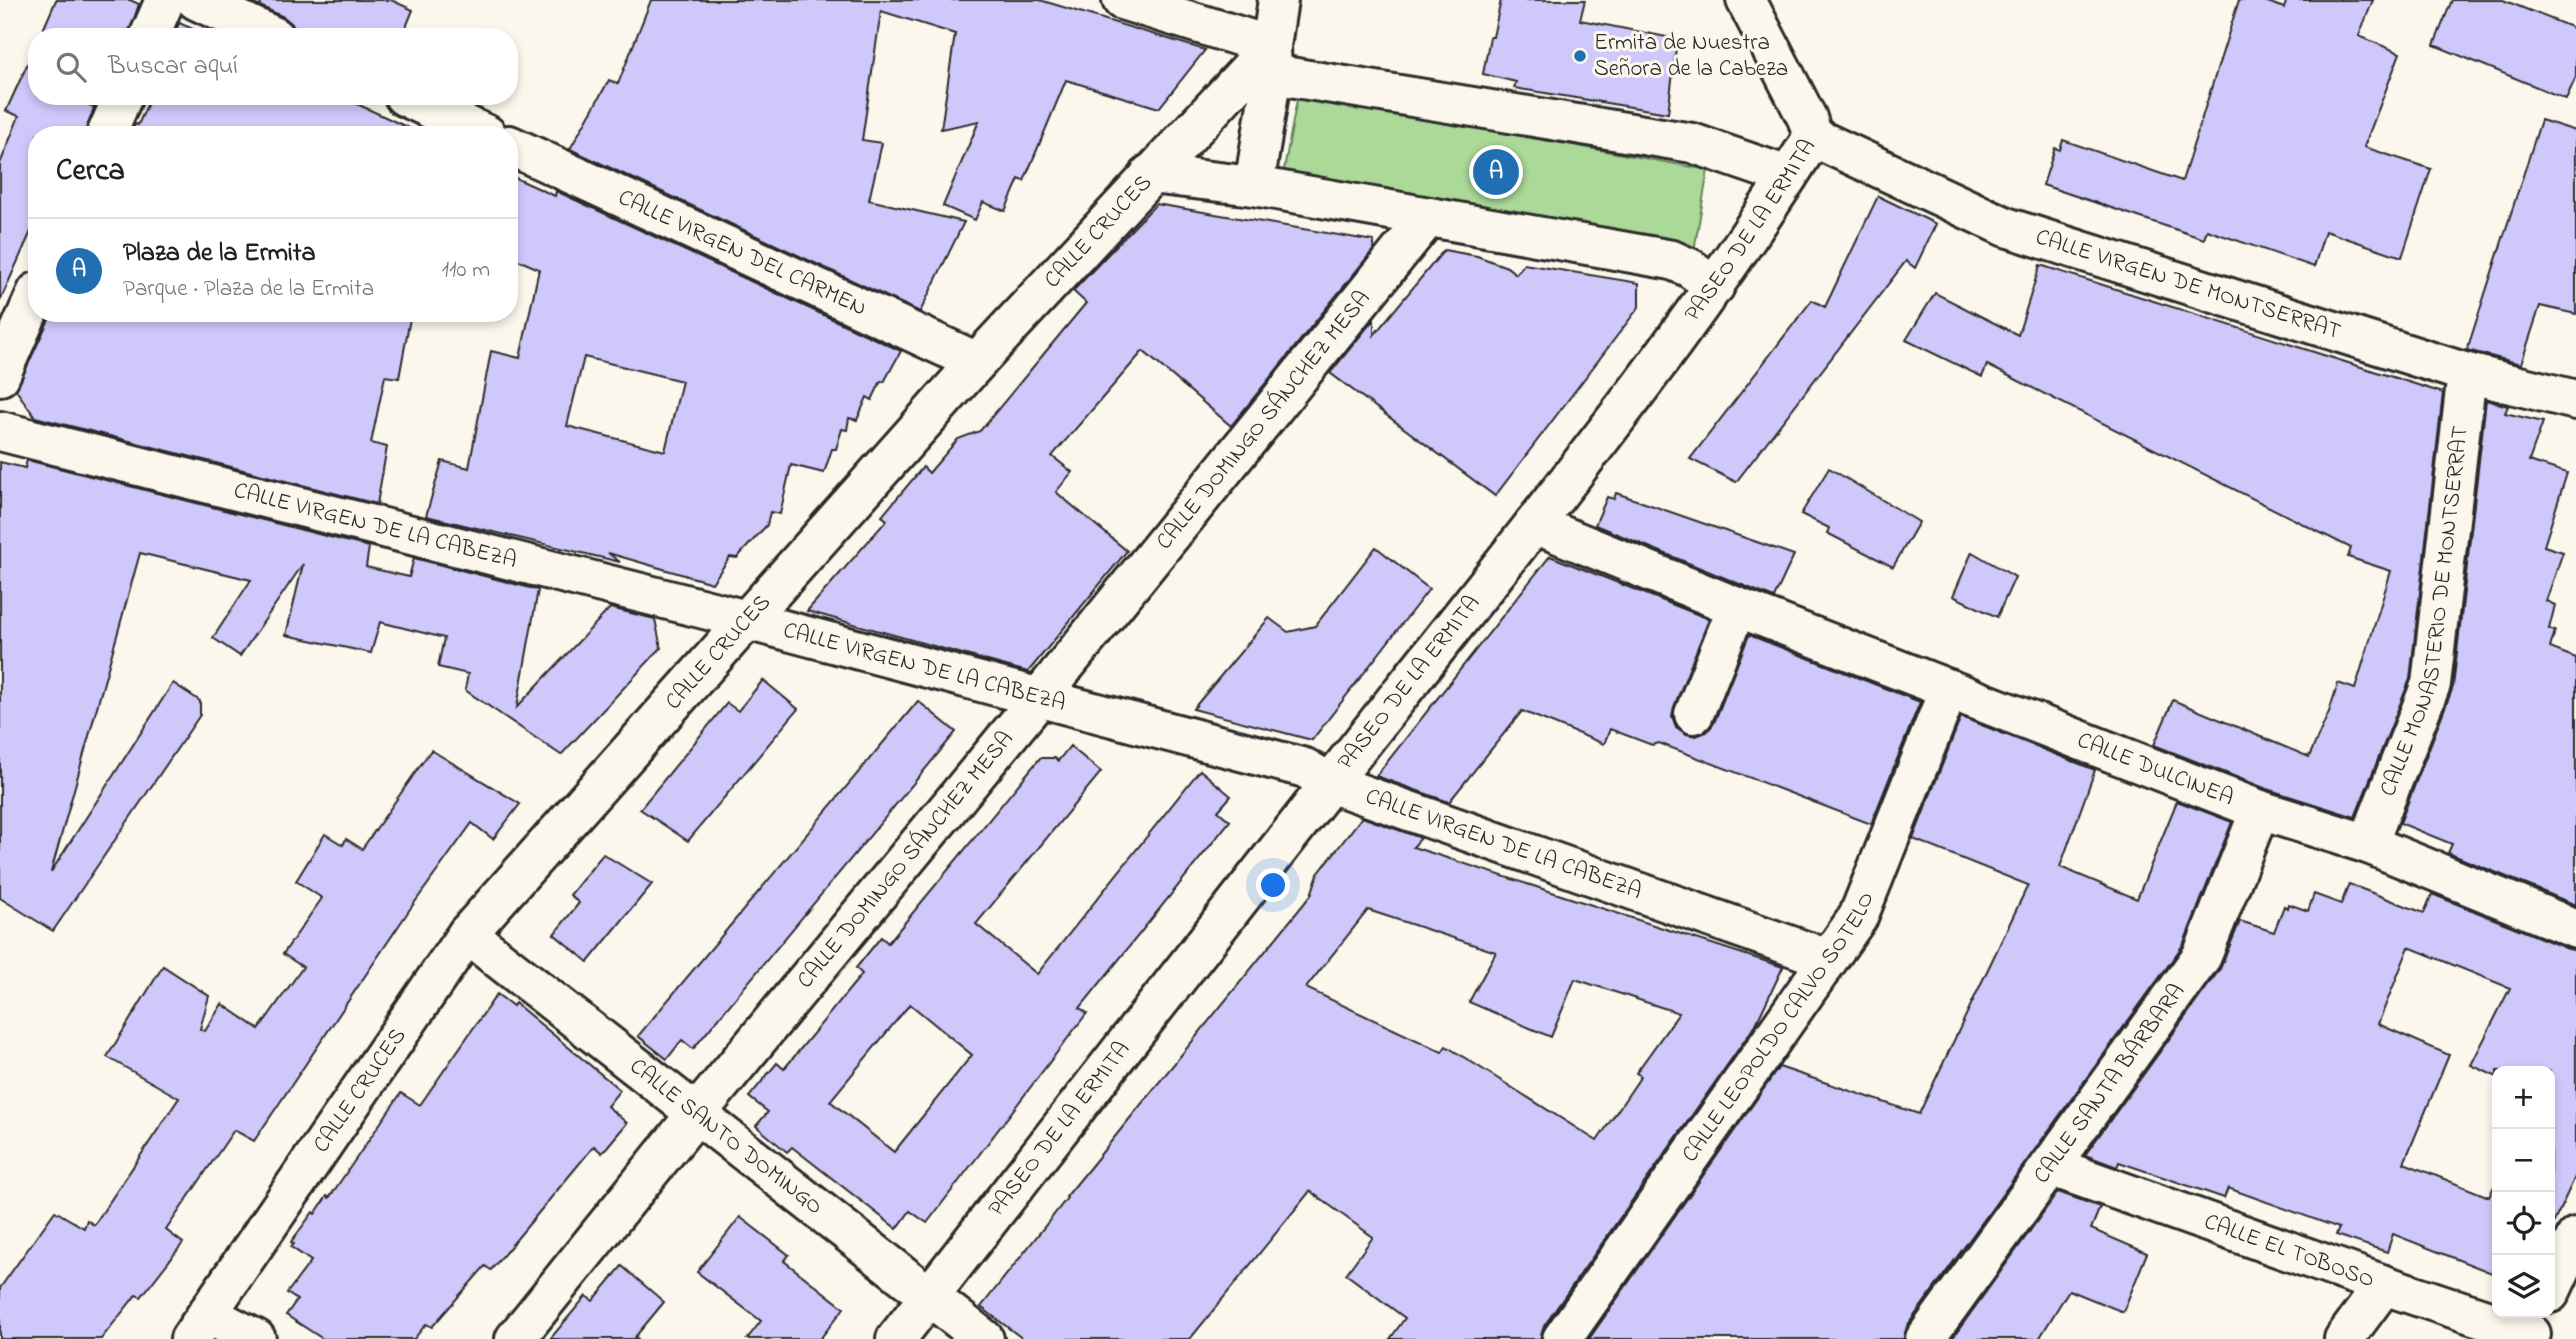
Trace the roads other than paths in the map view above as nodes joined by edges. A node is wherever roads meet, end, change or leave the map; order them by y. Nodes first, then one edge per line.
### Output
1 (165, 0) edge
2 (196, 0) edge
3 (1122, 0) edge
4 (1278, 0) edge
5 (1746, 0) edge
6 (153, 28) edge
7 (256, 28) edge
8 (1271, 60) junction
9 (119, 105) edge
10 (423, 105) edge
11 (110, 126) edge
12 (468, 126) edge
13 (1813, 137) junction
14 (518, 149) edge
15 (1150, 174) junction
16 (1788, 176) junction
17 (1254, 186) junction
18 (1427, 217) junction
19 (1715, 286) junction
20 (28, 312) edge
21 (977, 362) junction
22 (2467, 373) junction
23 (0, 376) edge
24 (2576, 400) edge
25 (0, 431) edge
26 (1534, 524) junction
27 (1738, 607) junction
28 (745, 620) junction
29 (1949, 689) junction
30 (1039, 698) junction
31 (1695, 714) dead end
32 (1330, 783) junction
33 (2260, 810) junction
34 (2368, 845) junction
35 (2576, 929) edge
36 (467, 934) junction
37 (1828, 959) junction
38 (697, 1113) junction
39 (2050, 1166) junction
40 (2576, 1237) edge
41 (2555, 1282) edge
42 (2384, 1285) junction
43 (929, 1296) junction
44 (199, 1326) edge
45 (2533, 1328) edge
46 (256, 1339) edge
47 (515, 1339) edge
48 (896, 1339) edge
49 (984, 1339) edge
50 (1562, 1339) edge
51 (1925, 1339) edge
52 (2344, 1339) edge

1 - 6 street
2 - 7 street
3 - 8 street
4 - 8 street
5 - 13 street, PASEO DE LA ERMITA
8 - 15 street, CALLE CRUCES
8 - 16 street
8 - 17 street
9 - 11 street
10 - 12 street
13 - 16 street, PASEO DE LA ERMITA
13 - 22 street, CALLE VIRGEN DE MONTSERRAT
14 - 21 street, CALLE VIRGEN DEL CARMEN
15 - 17 street
15 - 21 street, CALLE CRUCES
16 - 19 street, PASEO DE LA ERMITA
17 - 18 street
18 - 19 street
18 - 30 street, CALLE DOMINGO SÁNCHEZ MESA
19 - 26 street, PASEO DE LA ERMITA
20 - 23 street
21 - 28 street, CALLE CRUCES
22 - 24 street, CALLE VIRGEN DE MONTSERRAT
22 - 34 street, CALLE MONASTERIO DE MONTSERRAT
25 - 28 street, CALLE VIRGEN DE LA CABEZA
26 - 27 street, CALLE DULCINEA
26 - 32 street, PASEO DE LA ERMITA
27 - 29 street, CALLE DULCINEA
27 - 31 street
28 - 30 street, CALLE VIRGEN DE LA CABEZA
28 - 36 street, CALLE CRUCES
29 - 33 street, CALLE DULCINEA
29 - 37 street, CALLE LEOPOLDO CALVO SOTELO
30 - 32 street, CALLE VIRGEN DE LA CABEZA
30 - 38 street, CALLE DOMINGO SÁNCHEZ MESA
32 - 37 street, CALLE VIRGEN DE LA CABEZA
32 - 43 street, PASEO DE LA ERMITA
33 - 34 street, CALLE DULCINEA
33 - 39 street, CALLE SANTA BÁRBARA
34 - 35 street, CALLE DULCINEA
36 - 38 street, CALLE SANTO DOMINGO
36 - 44 street, CALLE CRUCES
37 - 50 street, CALLE LEOPOLDO CALVO SOTELO
38 - 43 street, CALLE SANTO DOMINGO
38 - 47 street, CALLE DOMINGO SÁNCHEZ MESA
39 - 42 street, CALLE EL TOBOSO
39 - 51 street, CALLE SANTA BÁRBARA
40 - 41 street
42 - 45 street, CALLE EL TOBOSO
42 - 52 street
43 - 48 street, PASEO DE LA ERMITA
43 - 49 street, CALLE SANTO DOMINGO
44 - 46 street

